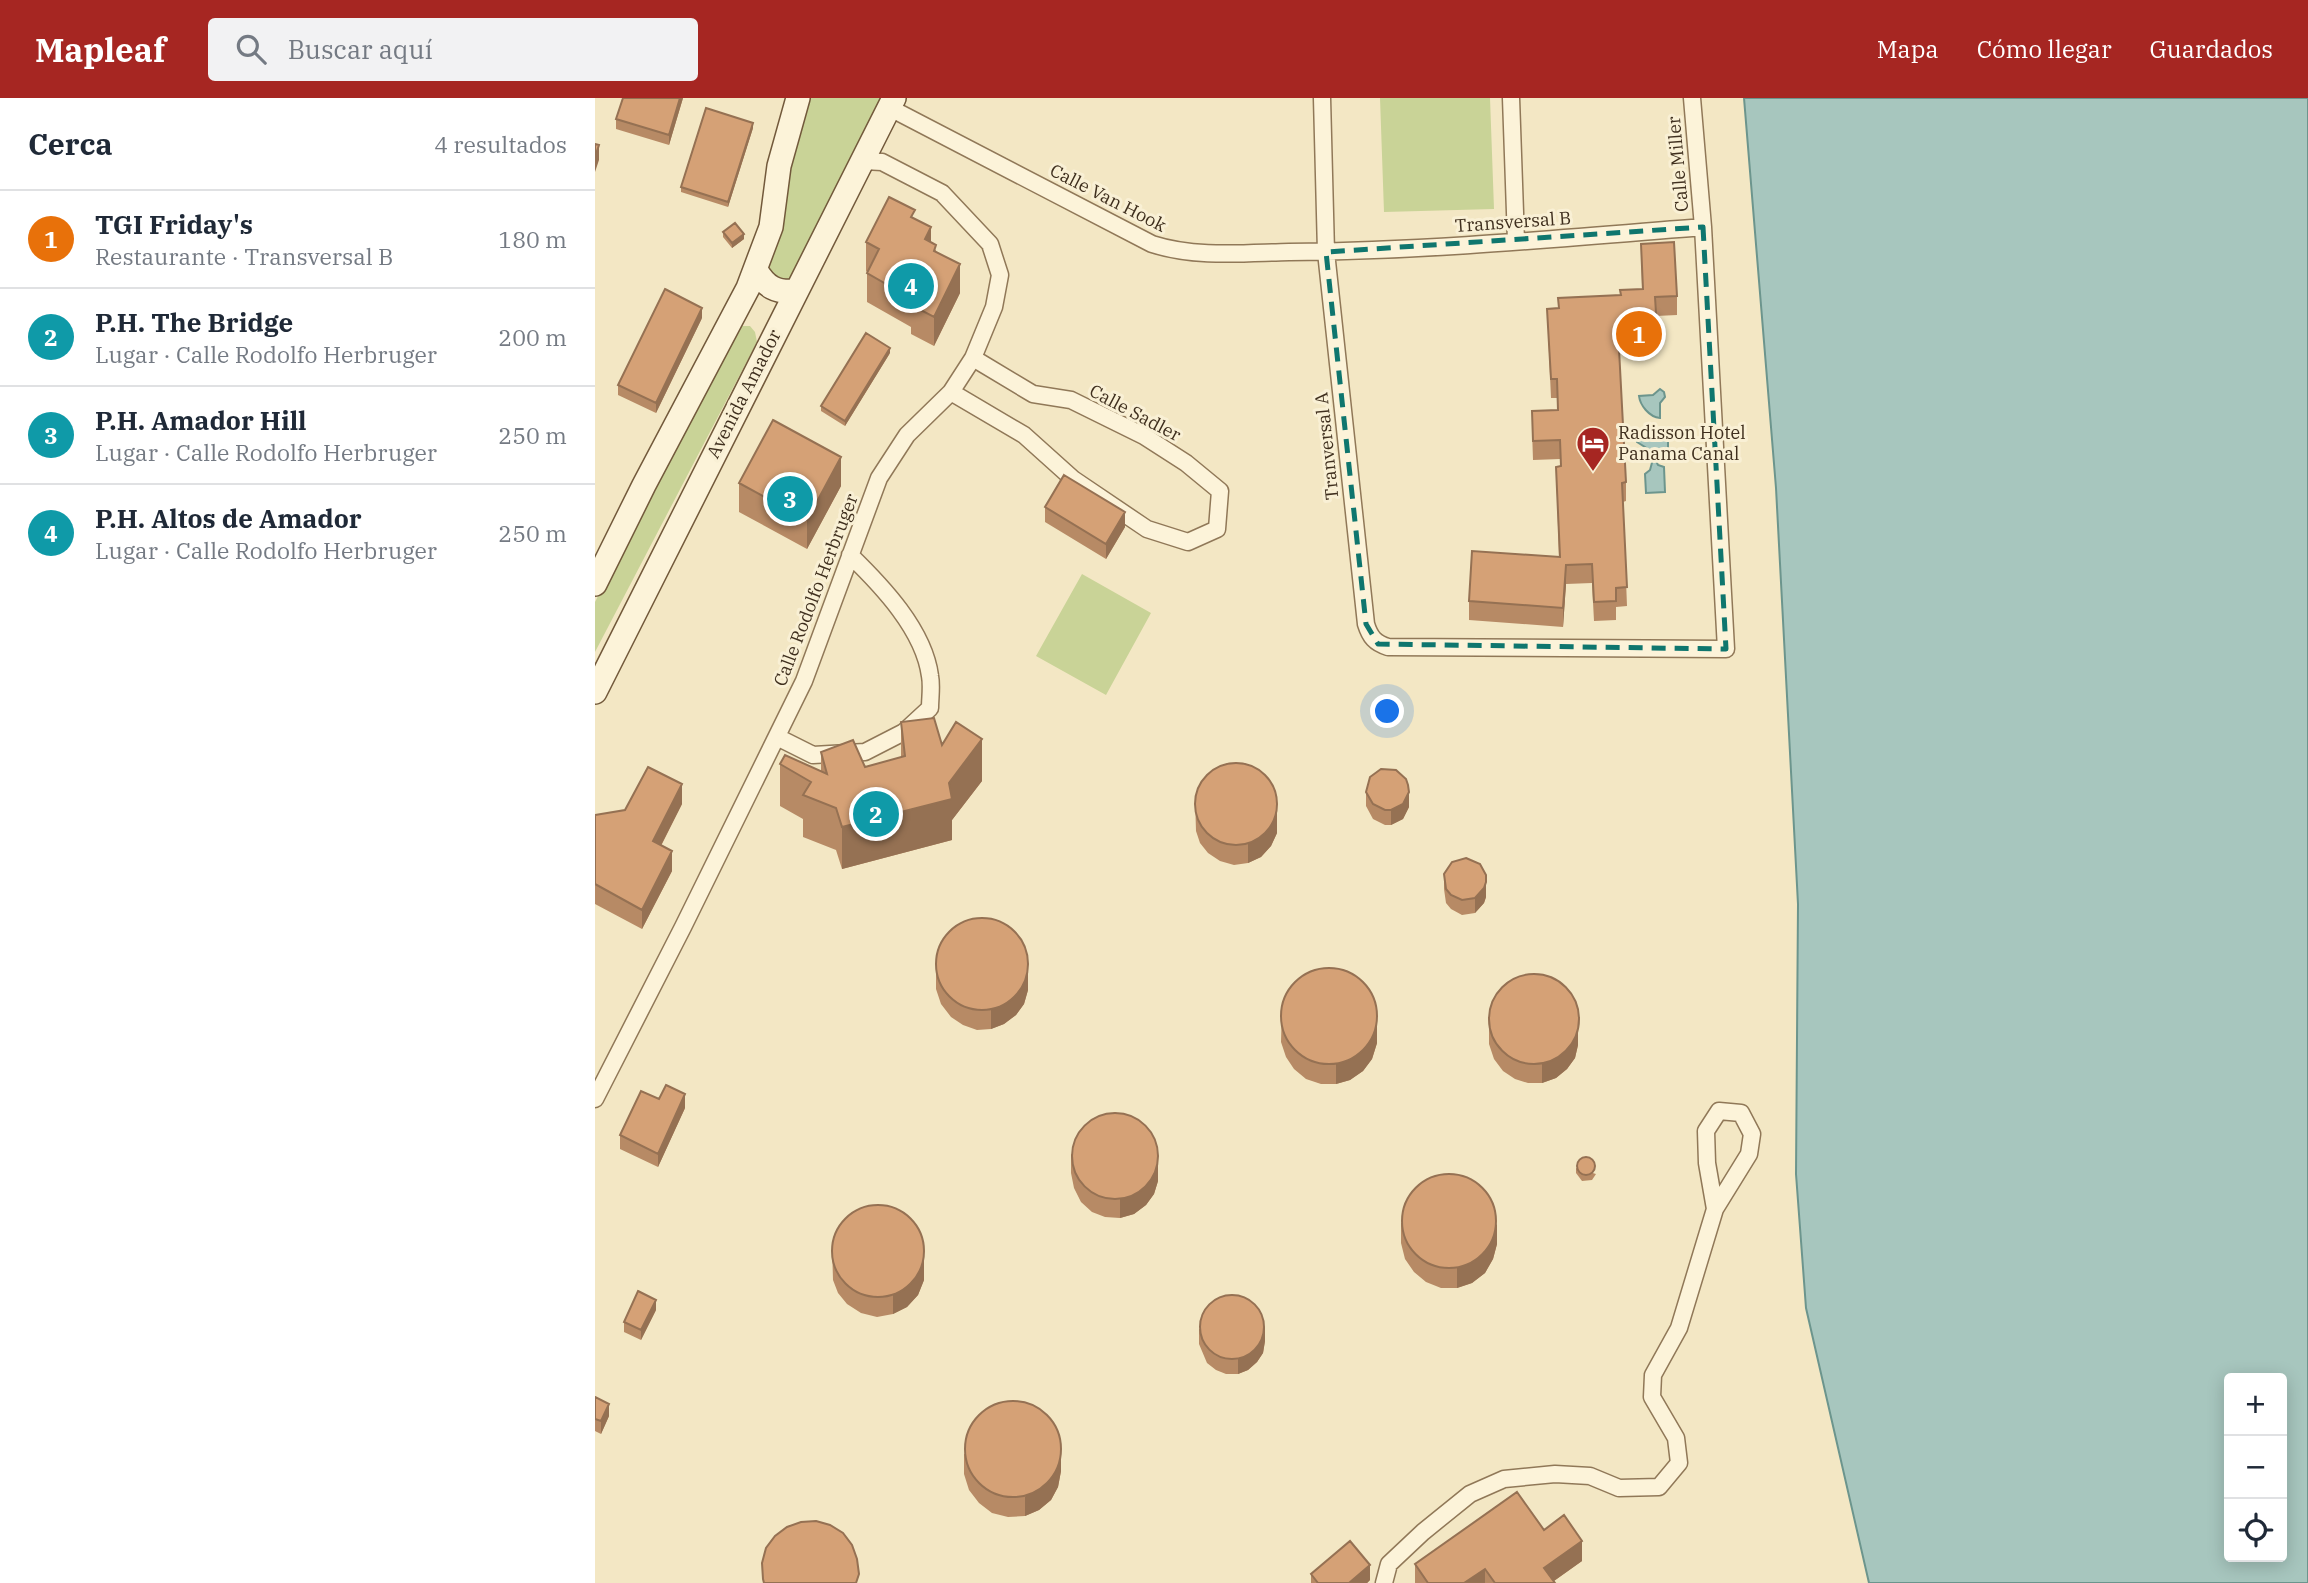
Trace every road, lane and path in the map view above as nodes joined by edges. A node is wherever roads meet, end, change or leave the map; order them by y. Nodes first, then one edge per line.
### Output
1 (798, 98) edge
2 (1322, 98) edge
3 (1511, 98) edge
4 (1692, 98) edge
5 (892, 103) edge
6 (864, 161) junction
7 (1703, 227) junction
8 (1516, 242) junction
9 (1326, 252) junction
10 (756, 270) junction
11 (796, 291) junction
12 (973, 358) junction
13 (951, 391) junction
14 (851, 555) junction
15 (595, 584) edge
16 (1369, 635) joint
17 (595, 692) edge
18 (777, 737) junction
19 (595, 1099) edge
20 (1715, 1209) junction
21 (1384, 1583) edge

1 - 10 main road
2 - 9 street, Tranversal A
3 - 8 street
4 - 7 street, Calle Miller
5 - 6 main road, Avenida Amador
5 - 9 street, Calle Van Hook
6 - 11 main road, Avenida Amador
6 - 12 street, Calle Rodolfo Herbruger
7 - 8 street, Transversal B
7 - 16 street, Calle Miller
8 - 9 street, Transversal B
9 - 16 street, Tranversal A
10 - 11 main road
10 - 15 main road
11 - 17 main road, Avenida Amador
12 - 13 street, Calle Rodolfo Herbruger
12 - 13 street, Calle Sadler
13 - 14 street, Calle Rodolfo Herbruger
14 - 18 street, Calle Rodolfo Herbruger
14 - 18 street
18 - 19 street, Calle Rodolfo Herbruger
20 - 20 street
20 - 21 street

